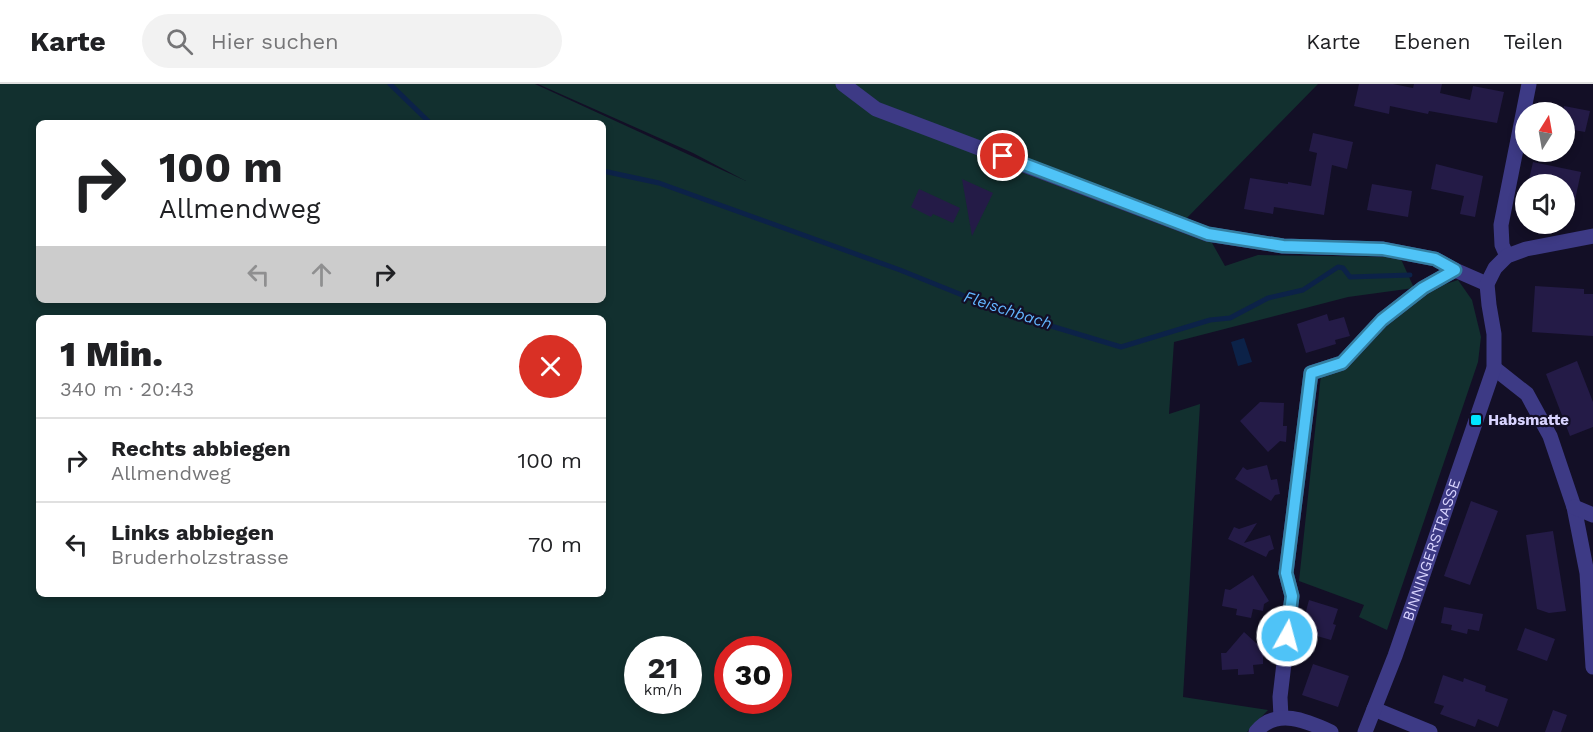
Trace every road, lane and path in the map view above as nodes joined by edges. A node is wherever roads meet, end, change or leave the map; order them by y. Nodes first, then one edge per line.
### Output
1 (843, 84) edge
2 (1529, 84) edge
3 (1593, 236) edge
4 (1506, 256) junction
5 (1455, 270) junction
6 (1487, 284) junction
7 (1494, 368) junction
8 (1574, 507) junction
9 (1593, 515) edge
10 (1593, 667) edge
11 (1374, 709) junction
12 (1281, 717) junction
13 (1256, 732) edge
14 (1331, 732) edge
15 (1365, 732) edge
16 (1430, 732) edge

1 - 5 street
2 - 4 street
3 - 4 street
4 - 6 street
5 - 6 street
5 - 12 street
6 - 7 street, BINNINGERSTRASSE
7 - 8 street
7 - 11 street, BINNINGERSTRASSE
8 - 9 street
8 - 10 street
11 - 15 street, BINNINGERSTRASSE
11 - 16 street
12 - 13 street
12 - 14 street

